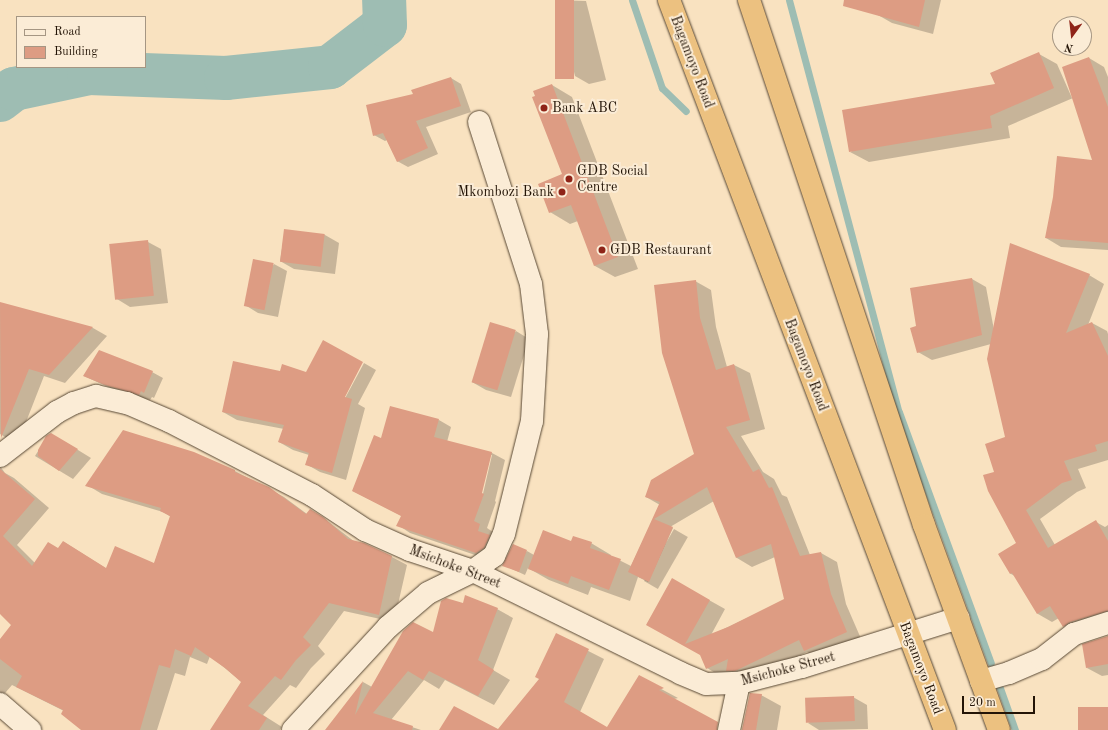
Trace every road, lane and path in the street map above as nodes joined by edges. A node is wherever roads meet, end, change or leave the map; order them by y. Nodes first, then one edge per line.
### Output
1 (669, 0) edge
2 (749, 0) edge
3 (479, 122) dead end
4 (0, 456) edge
5 (473, 571) junction
6 (958, 618) junction
7 (1108, 623) edge
8 (909, 635) junction
9 (981, 681) junction
10 (739, 683) junction
11 (0, 704) edge
12 (30, 730) edge
13 (293, 730) edge
14 (730, 730) edge
15 (945, 730) edge
16 (999, 730) edge

1 - 8 highway, Bagamoyo Road
2 - 6 highway
3 - 5 street
4 - 5 street, Msichoke Street
5 - 10 street, Msichoke Street
5 - 13 street
6 - 8 street, Msichoke Street
6 - 9 highway
7 - 9 street
8 - 10 street, Msichoke Street
8 - 15 highway, Bagamoyo Road
9 - 16 highway
10 - 14 street
11 - 12 street

